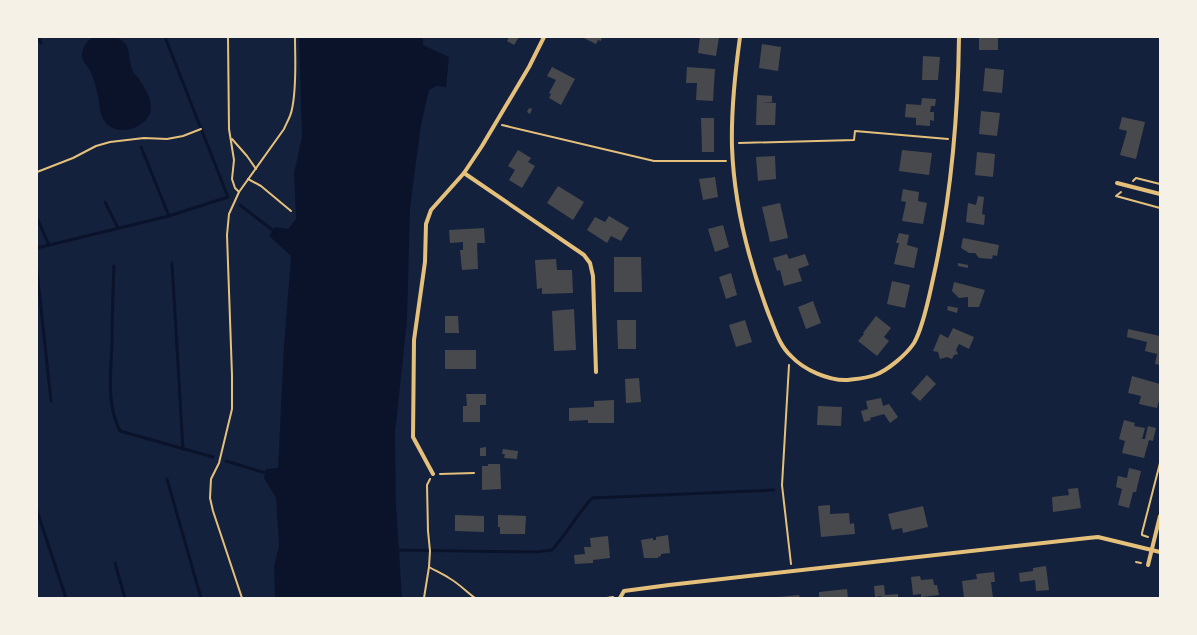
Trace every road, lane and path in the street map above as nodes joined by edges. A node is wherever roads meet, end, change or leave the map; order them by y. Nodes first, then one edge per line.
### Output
1 (228, 37) edge
2 (295, 37) edge
3 (544, 37) edge
4 (740, 37) edge
5 (959, 37) edge
6 (496, 123) junction
7 (201, 129) dead end
8 (231, 138) junction
9 (955, 140) junction
10 (732, 144) junction
11 (733, 161) junction
12 (256, 169) junction
13 (37, 172) edge
14 (464, 174) junction
15 (248, 179) junction
16 (1117, 183) dead end
17 (239, 192) junction
18 (1160, 194) edge
19 (291, 211) dead end
20 (791, 356) junction
21 (596, 372) dead end
22 (1160, 463) edge
23 (474, 473) dead end
24 (433, 474) junction
25 (1160, 516) edge
26 (1154, 539) junction
27 (1151, 550) junction
28 (1160, 552) edge
29 (1148, 565) dead end
30 (429, 567) junction
31 (791, 571) junction
32 (242, 598) edge
33 (424, 598) edge
34 (475, 598) edge
35 (620, 598) edge

1 - 8 path
2 - 12 path
3 - 6 street
4 - 10 street
5 - 9 street
6 - 11 path
6 - 14 street
7 - 13 path
8 - 12 path
8 - 17 path
9 - 10 path
9 - 20 street
10 - 11 street
11 - 20 street
12 - 15 path
14 - 21 street
14 - 24 street
15 - 17 path
15 - 19 path
16 - 18 street
17 - 32 path
20 - 31 path
22 - 26 path
23 - 24 path
24 - 30 path
25 - 26 street
26 - 27 street
27 - 28 street
27 - 29 street
27 - 31 street
30 - 33 path
30 - 34 path
31 - 35 street

